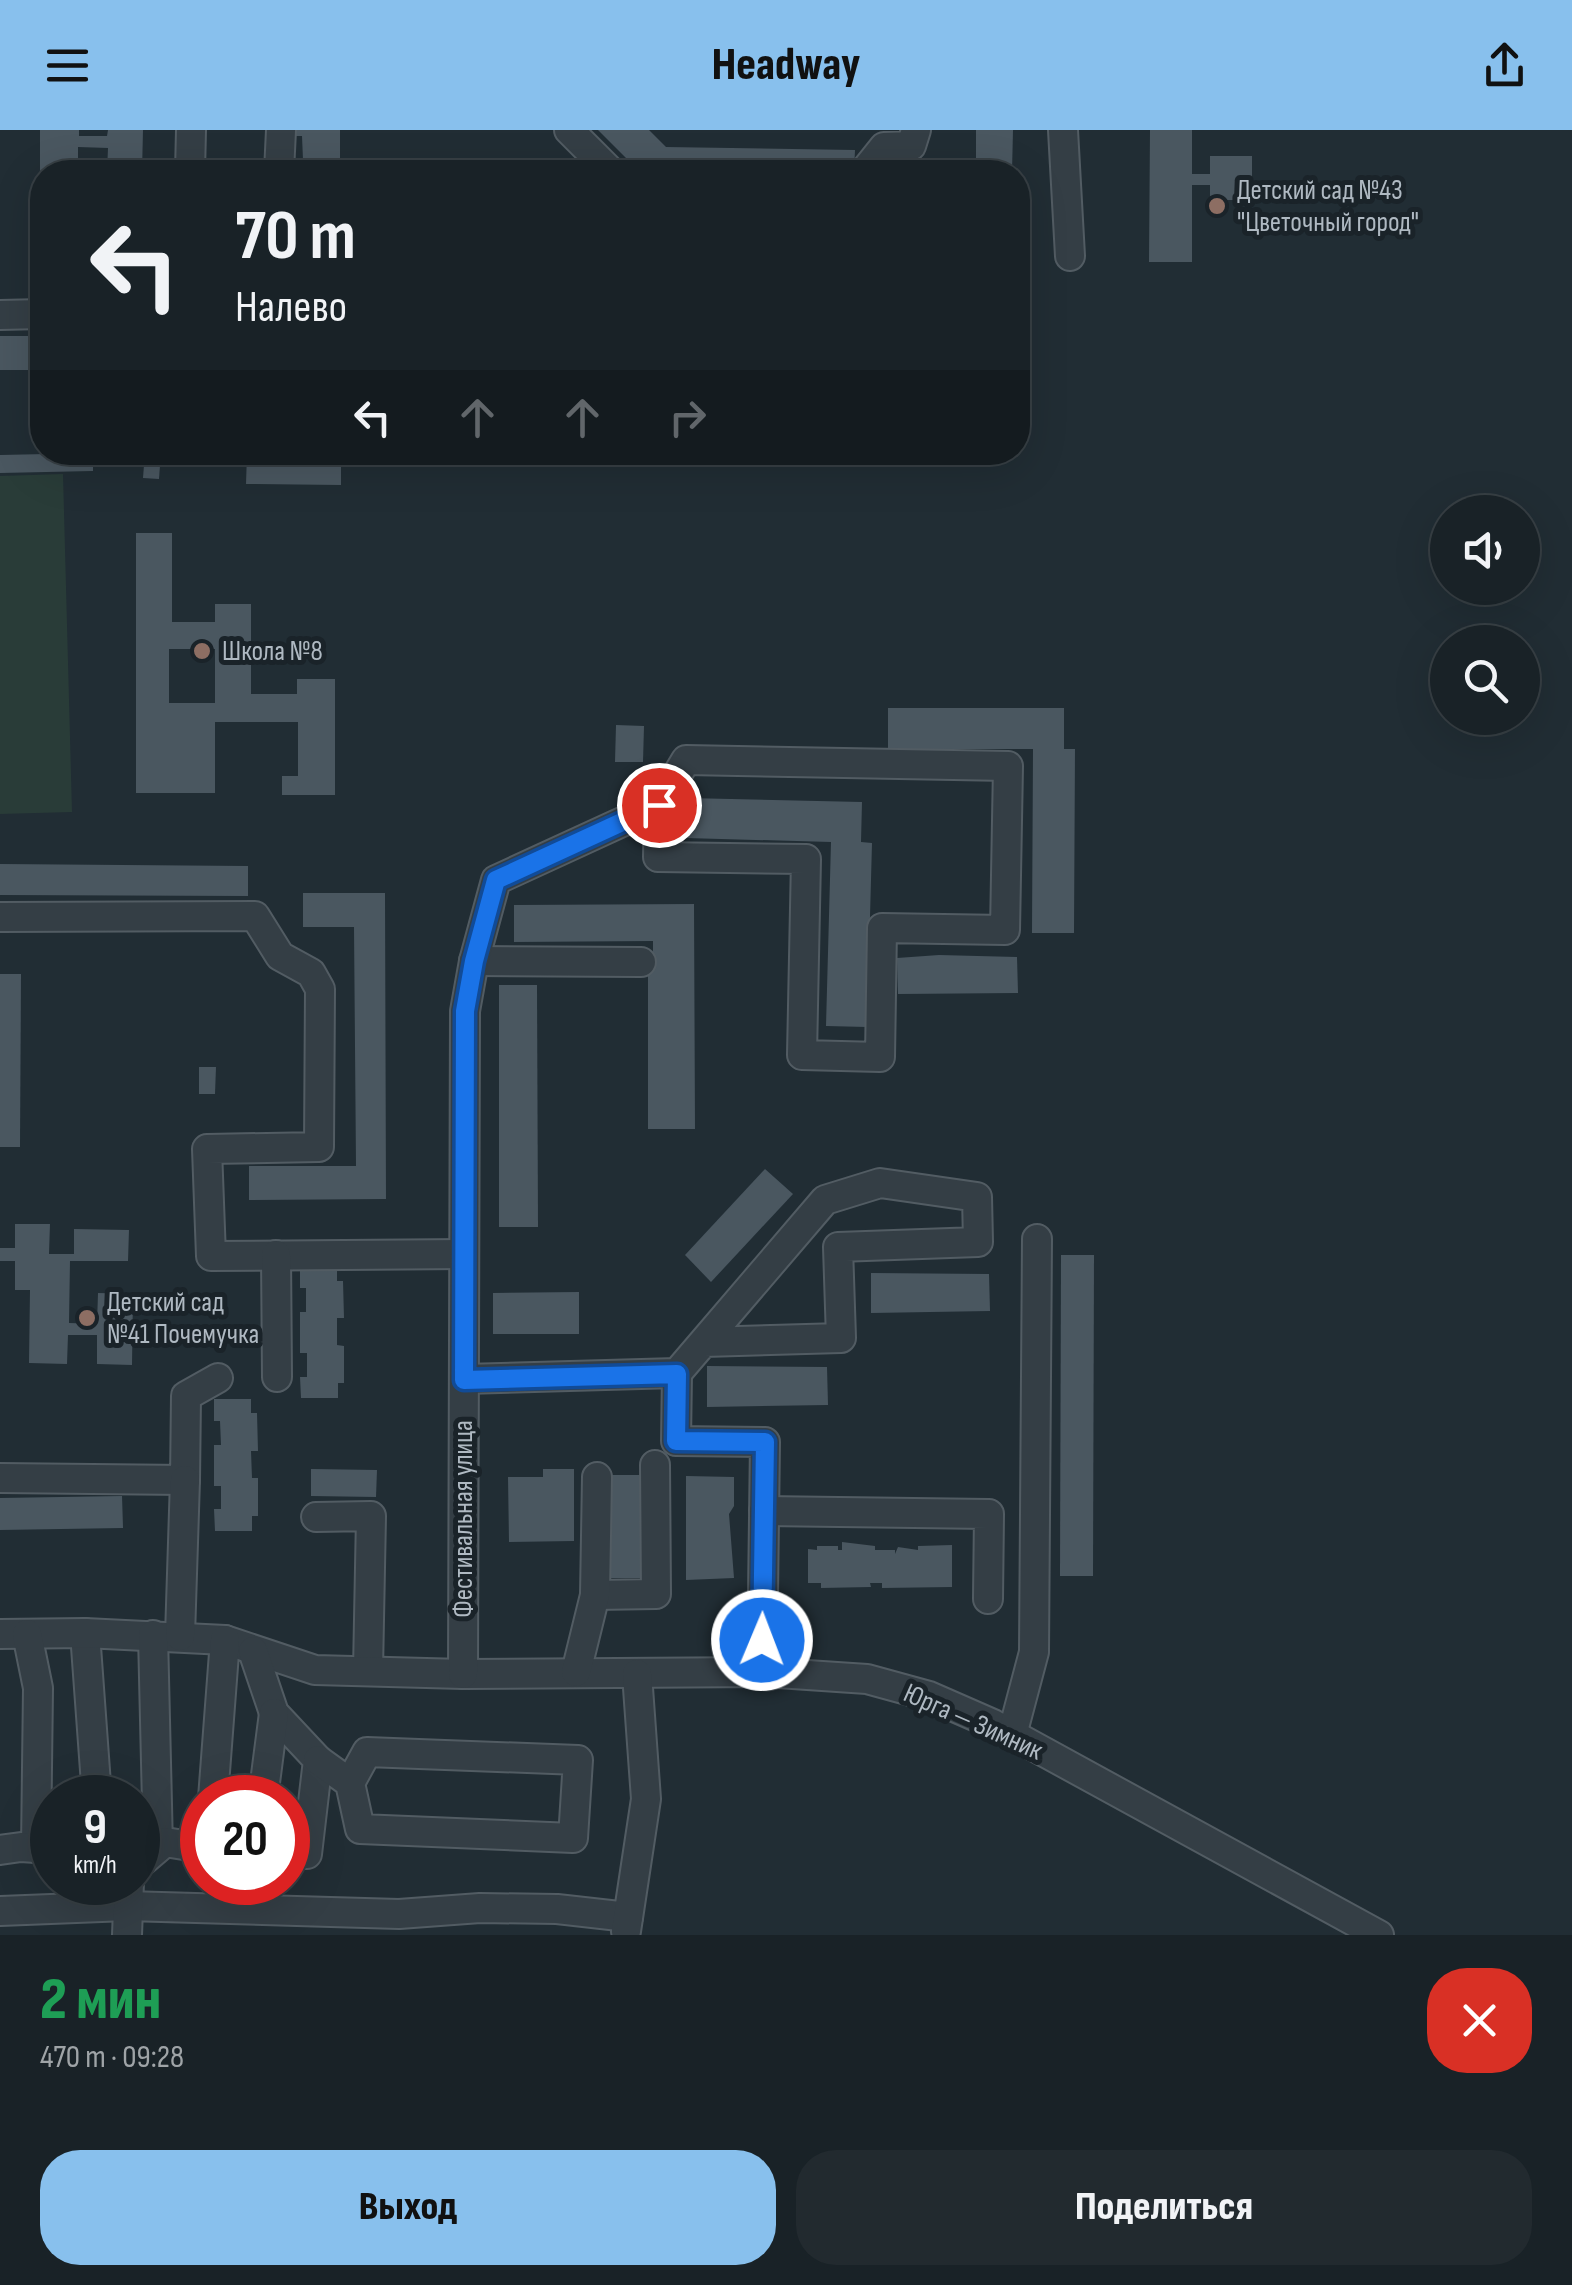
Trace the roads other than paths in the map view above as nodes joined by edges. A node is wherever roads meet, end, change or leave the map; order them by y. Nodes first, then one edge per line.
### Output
1 (191, 130) edge
2 (281, 130) edge
3 (570, 130) edge
4 (916, 130) edge
5 (1063, 130) edge
6 (190, 160) edge
7 (280, 160) edge
8 (599, 160) edge
9 (874, 160) edge
10 (1070, 256) dead end
11 (30, 314) edge
12 (0, 315) edge
13 (659, 805) junction
14 (0, 917) edge
15 (474, 961) junction
16 (640, 962) dead end
17 (1038, 1238) dead end
18 (464, 1254) junction
19 (276, 1255) junction
20 (704, 1342) junction
21 (677, 1374) junction
22 (218, 1378) dead end
23 (278, 1378) dead end
24 (464, 1380) junction
25 (655, 1466) dead end
26 (597, 1477) dead end
27 (0, 1478) edge
28 (185, 1480) junction
29 (764, 1511) junction
30 (316, 1517) dead end
31 (595, 1595) junction
32 (988, 1599) dead end
33 (84, 1633) junction
34 (14, 1634) edge
35 (166, 1636) junction
36 (225, 1640) junction
37 (253, 1651) junction
38 (368, 1671) junction
39 (576, 1672) junction
40 (762, 1672) junction
41 (463, 1674) junction
42 (637, 1674) junction
43 (274, 1713) junction
44 (1012, 1734) junction
45 (318, 1760) junction
46 (41, 1775) edge
47 (95, 1775) edge
48 (149, 1775) edge
49 (215, 1775) edge
50 (266, 1775) edge
51 (350, 1783) junction
52 (310, 1828) edge
53 (30, 1849) edge
54 (0, 1850) edge
55 (160, 1875) edge
56 (30, 1902) edge
57 (132, 1905) edge
58 (0, 1911) edge
59 (627, 1926) edge
60 (127, 1935) edge
61 (1380, 1935) edge

1 - 6 street
2 - 7 street
3 - 8 street
4 - 9 street
5 - 10 street
11 - 12 street
13 - 13 street
13 - 15 street, Фестивальная улица
14 - 19 street
15 - 16 street
15 - 18 street, Фестивальная улица
17 - 44 street
18 - 19 street
18 - 24 street, Фестивальная улица
19 - 23 street
20 - 20 street
20 - 21 street
21 - 24 street
21 - 29 street
22 - 28 street
24 - 41 street, Фестивальная улица
25 - 31 street
26 - 31 street
27 - 28 street
28 - 35 street
29 - 32 street
29 - 40 street
30 - 38 street
31 - 39 street
33 - 34 street, Юрга — Зимник
33 - 35 street, Юрга — Зимник
33 - 47 street
34 - 46 street
35 - 36 street, Юрга — Зимник
35 - 48 street
36 - 37 street, Юрга — Зимник
36 - 49 street
37 - 38 street, Юрга — Зимник
37 - 43 street
38 - 41 street, Юрга — Зимник
39 - 41 street, Юрга — Зимник
39 - 42 street, Юрга — Зимник
40 - 42 street, Юрга — Зимник
40 - 44 street, Юрга — Зимник
42 - 59 street
43 - 45 street
43 - 50 street
44 - 61 street, Юрга — Зимник
45 - 51 street
45 - 52 street
51 - 51 street
53 - 54 street
55 - 59 street
56 - 58 street
57 - 60 street

